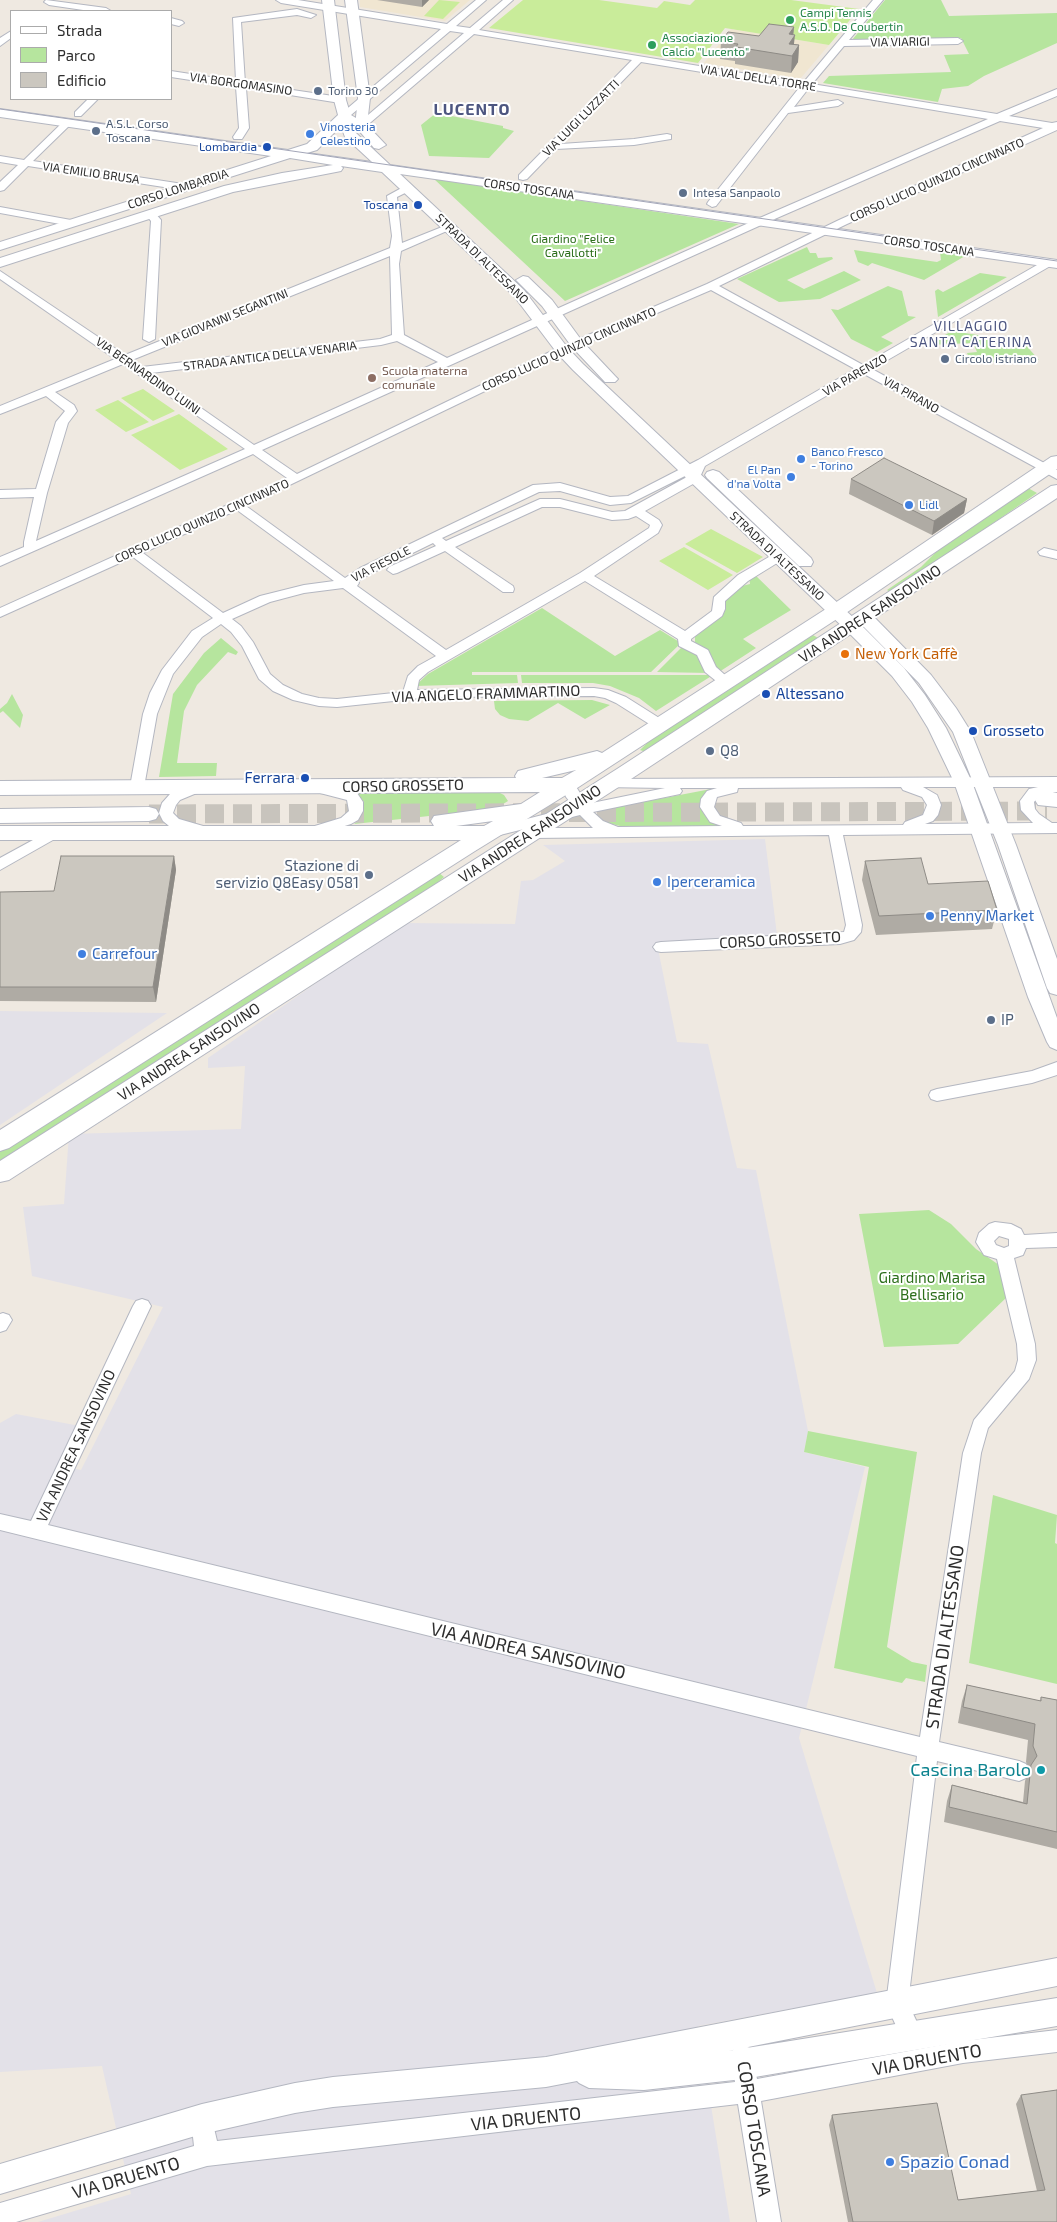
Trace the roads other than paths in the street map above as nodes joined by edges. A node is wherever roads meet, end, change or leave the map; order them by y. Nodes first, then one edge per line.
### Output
1 (281, 0) edge
2 (481, 0) edge
3 (508, 0) edge
4 (878, 0) edge
5 (293, 2) junction
6 (48, 3) edge
7 (351, 5) edge
8 (329, 9) edge
9 (99, 10) edge
10 (297, 12) junction
11 (449, 27) junction
12 (472, 31) junction
13 (10, 36) edge
14 (958, 41) dead end
15 (842, 43) junction
16 (3, 47) edge
17 (418, 53) junction
18 (441, 57) junction
19 (639, 59) junction
20 (172, 74) edge
21 (362, 84) junction
22 (242, 85) junction
23 (379, 86) junction
24 (805, 86) junction
25 (1057, 92) edge
26 (364, 98) junction
27 (92, 100) edge
28 (340, 100) junction
29 (0, 103) edge
30 (838, 103) dead end
31 (785, 111) junction
32 (0, 113) edge
33 (78, 114) junction
34 (345, 115) junction
35 (1000, 118) junction
36 (67, 122) junction
37 (361, 126) junction
38 (1056, 127) edge
39 (238, 137) junction
40 (667, 137) dead end
41 (553, 146) junction
42 (312, 147) junction
43 (248, 149) junction
44 (286, 155) junction
45 (0, 159) edge
46 (381, 160) junction
47 (26, 163) junction
48 (358, 164) junction
49 (249, 166) junction
50 (404, 170) junction
51 (434, 175) junction
52 (523, 176) junction
53 (251, 183) junction
54 (413, 186) junction
55 (0, 188) edge
56 (176, 189) junction
57 (187, 203) junction
58 (712, 204) junction
59 (0, 210) edge
60 (778, 214) junction
61 (151, 215) junction
62 (758, 222) junction
63 (842, 222) junction
64 (71, 223) junction
65 (451, 227) junction
66 (824, 232) junction
67 (0, 246) edge
68 (396, 248) junction
69 (1054, 260) edge
70 (0, 262) edge
71 (5, 277) edge
72 (712, 286) junction
73 (0, 290) edge
74 (556, 313) junction
75 (540, 320) junction
76 (398, 337) junction
77 (149, 340) dead end
78 (578, 344) junction
79 (562, 350) junction
80 (125, 359) junction
81 (446, 362) junction
82 (864, 369) junction
83 (141, 371) junction
84 (47, 391) junction
85 (0, 410) edge
86 (255, 449) junction
87 (1053, 468) edge
88 (693, 470) junction
89 (296, 478) junction
90 (1057, 490) edge
91 (42, 493) junction
92 (0, 494) edge
93 (237, 505) junction
94 (636, 511) junction
95 (434, 538) junction
96 (445, 546) junction
97 (30, 548) junction
98 (134, 552) junction
99 (1044, 552) dead end
100 (1057, 555) edge
101 (778, 557) junction
102 (0, 562) edge
103 (585, 576) junction
104 (344, 584) junction
105 (508, 589) dead end
106 (842, 606) junction
107 (0, 612) edge
108 (221, 619) junction
109 (858, 622) junction
110 (685, 637) junction
111 (445, 656) junction
112 (726, 682) junction
113 (409, 695) junction
114 (659, 724) junction
115 (615, 754) junction
116 (963, 782) junction
117 (983, 782) junction
118 (1057, 782) edge
119 (716, 783) junction
120 (883, 783) junction
121 (607, 784) junction
122 (762, 784) junction
123 (487, 785) junction
124 (199, 787) junction
125 (298, 787) junction
126 (0, 788) edge
127 (137, 788) junction
128 (575, 799) junction
129 (0, 805) edge
130 (151, 808) joint
131 (1053, 809) edge
132 (0, 816) edge
133 (532, 821) junction
134 (979, 828) junction
135 (1001, 828) junction
136 (835, 829) junction
137 (891, 829) junction
138 (765, 830) junction
139 (0, 833) edge
140 (55, 833) junction
141 (217, 833) junction
142 (340, 833) junction
143 (487, 833) junction
144 (621, 833) junction
145 (303, 834) junction
146 (0, 864) edge
147 (661, 947) dead end
148 (1057, 988) edge
149 (1057, 1042) edge
150 (1057, 1068) edge
151 (937, 1095) dead end
152 (0, 1142) edge
153 (0, 1173) edge
154 (1057, 1240) edge
155 (142, 1306) dead end
156 (0, 1522) edge
157 (36, 1531) junction
158 (928, 1750) junction
159 (1019, 1771) dead end
160 (1057, 1972) edge
161 (897, 2004) junction
162 (1057, 2012) edge
163 (912, 2035) junction
164 (739, 2036) junction
165 (963, 2039) junction
166 (1057, 2041) edge
167 (743, 2064) junction
168 (546, 2072) junction
169 (747, 2092) junction
170 (202, 2119) junction
171 (207, 2154) junction
172 (0, 2179) edge
173 (0, 2215) edge
174 (768, 2222) edge

1 - 5 street, VIA VAL DELLA TORRE
2 - 11 street, CORSO LOMBARDIA
3 - 12 street
4 - 15 street
5 - 8 street, VIA VAL DELLA TORRE
5 - 10 street
6 - 9 street
7 - 8 street, VIA VAL DELLA TORRE
7 - 11 street, VIA VAL DELLA TORRE
7 - 21 street
8 - 10 street
8 - 28 street
10 - 22 street
11 - 12 street, VIA VAL DELLA TORRE
11 - 17 street, CORSO LOMBARDIA
12 - 18 street
12 - 19 street, VIA VAL DELLA TORRE
13 - 16 street
14 - 15 street, VIA VIARIGI
15 - 24 street
17 - 18 street
17 - 23 street, CORSO LOMBARDIA
18 - 37 street
19 - 24 street, VIA VAL DELLA TORRE
19 - 41 street, VIA LUIGI LUZZATTI
20 - 22 street, VIA BORGOMASINO
21 - 23 street
21 - 26 street
22 - 28 street, VIA BORGOMASINO
22 - 39 street
23 - 26 street, CORSO LOMBARDIA
24 - 31 street
24 - 35 street, VIA VAL DELLA TORRE
25 - 35 street
26 - 34 street, CORSO LOMBARDIA
26 - 37 street
27 - 33 street
28 - 34 street
29 - 33 street, CORSO TOSCANA
30 - 31 street
31 - 58 street
32 - 36 street, CORSO TOSCANA
33 - 39 street, CORSO TOSCANA
34 - 37 street
34 - 42 street, CORSO LOMBARDIA
34 - 46 street
35 - 38 street, VIA VAL DELLA TORRE
35 - 60 street
36 - 43 street, CORSO TOSCANA
36 - 47 street
37 - 46 street
38 - 63 street, CORSO LUCIO QUINZIO CINCINNATO
39 - 42 street, CORSO TOSCANA
40 - 41 street
41 - 52 street, VIA LUIGI LUZZATTI
42 - 44 street, CORSO LOMBARDIA
42 - 46 street, CORSO TOSCANA
43 - 44 street, CORSO TOSCANA
43 - 49 street
44 - 48 street, CORSO TOSCANA
44 - 49 street, CORSO LOMBARDIA
45 - 47 street, VIA EMILIO BRUSA
46 - 48 street, CORSO TOSCANA
46 - 50 street, CORSO TOSCANA
46 - 52 street, CORSO TOSCANA
46 - 54 street, STRADA DI ALTESSANO
47 - 55 street
47 - 56 street, VIA EMILIO BRUSA
48 - 53 street, CORSO LOMBARDIA
49 - 53 street
49 - 56 street, CORSO LOMBARDIA
50 - 51 street, CORSO TOSCANA
50 - 54 street, STRADA DI ALTESSANO
51 - 54 street
51 - 62 street, CORSO TOSCANA
52 - 58 street, CORSO TOSCANA
53 - 57 street, CORSO LOMBARDIA
54 - 65 street, STRADA DI ALTESSANO
54 - 68 street
54 - 74 street, STRADA DI ALTESSANO
56 - 57 street
56 - 64 street, CORSO LOMBARDIA
57 - 61 street, CORSO LOMBARDIA
58 - 60 street, CORSO TOSCANA
59 - 64 street
60 - 62 street
60 - 63 street, CORSO TOSCANA
61 - 70 street, CORSO LOMBARDIA
61 - 77 street, CORSO LOMBARDIA
62 - 66 street, CORSO TOSCANA
62 - 74 street
63 - 66 street, CORSO LUCIO QUINZIO CINCINNATO
63 - 69 street, CORSO TOSCANA
64 - 67 street, CORSO LOMBARDIA
65 - 68 street, VIA GIOVANNI SEGANTINI
65 - 75 street, STRADA DI ALTESSANO
66 - 69 street, CORSO TOSCANA
66 - 72 street, CORSO LUCIO QUINZIO CINCINNATO
68 - 76 street
68 - 80 street, VIA GIOVANNI SEGANTINI
69 - 82 street, VIA PARENZO
71 - 73 street
71 - 80 street, VIA BERNARDINO LUINI
72 - 78 street, CORSO LUCIO QUINZIO CINCINNATO
72 - 82 street, VIA PIRANO
74 - 75 street
74 - 78 street, STRADA DI ALTESSANO
75 - 79 street, STRADA DI ALTESSANO
75 - 81 street
76 - 81 street
76 - 83 street, STRADA ANTICA DELLA VENARIA
78 - 79 street, CORSO LUCIO QUINZIO CINCINNATO
78 - 88 street, STRADA DI ALTESSANO
79 - 88 street, STRADA DI ALTESSANO
79 - 89 street, CORSO LUCIO QUINZIO CINCINNATO
80 - 83 street, VIA BERNARDINO LUINI
80 - 84 street, VIA GIOVANNI SEGANTINI
81 - 86 street
82 - 87 street, VIA PIRANO
82 - 88 street, VIA PARENZO
83 - 86 street, VIA BERNARDINO LUINI
84 - 85 street, VIA GIOVANNI SEGANTINI
84 - 91 street
86 - 89 street, VIA BERNARDINO LUINI
86 - 97 street
87 - 106 main road, VIA ANDREA SANSOVINO
88 - 94 street, VIA FIESOLE
88 - 95 street, VIA FIESOLE
88 - 101 street, STRADA DI ALTESSANO
88 - 106 street, STRADA DI ALTESSANO
89 - 93 street, CORSO LUCIO QUINZIO CINCINNATO
90 - 109 main road, VIA ANDREA SANSOVINO
91 - 92 street
91 - 97 street
93 - 98 street, CORSO LUCIO QUINZIO CINCINNATO
93 - 104 street
94 - 96 street, VIA FIESOLE
94 - 103 street
95 - 96 street
95 - 104 street, VIA FIESOLE
96 - 104 street, VIA FIESOLE
96 - 105 street
97 - 102 street
98 - 107 street, CORSO LUCIO QUINZIO CINCINNATO
98 - 108 street
99 - 100 street
101 - 106 street, STRADA DI ALTESSANO
101 - 110 street
103 - 110 street
103 - 111 street
104 - 108 street
104 - 111 street
106 - 109 street, STRADA DI ALTESSANO
106 - 112 main road, VIA ANDREA SANSOVINO
108 - 113 street, VIA ANGELO FRAMMARTINO
108 - 127 street
109 - 116 street, STRADA DI ALTESSANO
109 - 117 street, STRADA DI ALTESSANO
109 - 121 main road, VIA ANDREA SANSOVINO
110 - 112 street
111 - 113 street
112 - 114 main road, VIA ANDREA SANSOVINO
113 - 114 street, VIA ANGELO FRAMMARTINO
114 - 115 main road, VIA ANDREA SANSOVINO
115 - 123 main road
115 - 128 main road, VIA ANDREA SANSOVINO
116 - 117 street, CORSO GROSSETO
116 - 120 street, CORSO GROSSETO
116 - 134 street, STRADA DI ALTESSANO
117 - 118 street, CORSO GROSSETO
117 - 135 street, STRADA DI ALTESSANO
119 - 121 street, CORSO GROSSETO
119 - 122 street, CORSO GROSSETO
119 - 128 street, CORSO GROSSETO
120 - 122 street, CORSO GROSSETO
120 - 137 street, CORSO GROSSETO
121 - 128 main road, VIA ANDREA SANSOVINO
122 - 138 street, CORSO GROSSETO
123 - 125 main road, CORSO GROSSETO
123 - 128 main road, CORSO GROSSETO
123 - 133 main road
124 - 125 main road, CORSO GROSSETO
124 - 127 main road, CORSO GROSSETO
124 - 141 street, CORSO GROSSETO
125 - 145 street, CORSO GROSSETO
126 - 127 main road, CORSO GROSSETO
128 - 133 main road
128 - 133 main road, VIA ANDREA SANSOVINO
128 - 144 street, CORSO GROSSETO
129 - 130 main road
130 - 132 main road
131 - 135 street, CORSO GROSSETO
133 - 142 main road
133 - 143 main road, CORSO GROSSETO
133 - 144 street, CORSO GROSSETO
133 - 153 main road, VIA ANDREA SANSOVINO
134 - 135 street, CORSO GROSSETO
134 - 137 street, CORSO GROSSETO
134 - 149 street, STRADA DI ALTESSANO
135 - 148 street, STRADA DI ALTESSANO
136 - 137 street, CORSO GROSSETO
136 - 138 street, CORSO GROSSETO
136 - 147 street, CORSO GROSSETO
138 - 144 street, CORSO GROSSETO
139 - 140 main road, CORSO GROSSETO
140 - 141 main road, CORSO GROSSETO
140 - 146 street
141 - 145 main road, CORSO GROSSETO
142 - 143 main road, CORSO GROSSETO
142 - 145 main road, CORSO GROSSETO
143 - 152 main road, VIA ANDREA SANSOVINO
150 - 151 street
154 - 158 street, STRADA DI ALTESSANO
155 - 157 street, VIA ANDREA SANSOVINO
156 - 157 street, VIA ANDREA SANSOVINO
157 - 158 street, VIA ANDREA SANSOVINO
158 - 159 street, VIA ANDREA SANSOVINO
158 - 161 street, STRADA DI ALTESSANO
160 - 161 street, VIA DRUENTO
161 - 163 street
161 - 164 street, VIA DRUENTO
162 - 165 street, VIA DRUENTO
163 - 165 street, VIA DRUENTO
163 - 167 street, VIA DRUENTO
164 - 167 street, CORSO TOSCANA
164 - 168 street, VIA DRUENTO
165 - 166 street, VIA DRUENTO
165 - 169 street, VIA DRUENTO
167 - 168 street, VIA DRUENTO
167 - 169 street, CORSO TOSCANA
168 - 170 street, VIA DRUENTO
169 - 171 street, VIA DRUENTO
169 - 174 street, CORSO TOSCANA
170 - 171 street
170 - 172 street, VIA DRUENTO
171 - 173 street, VIA DRUENTO

